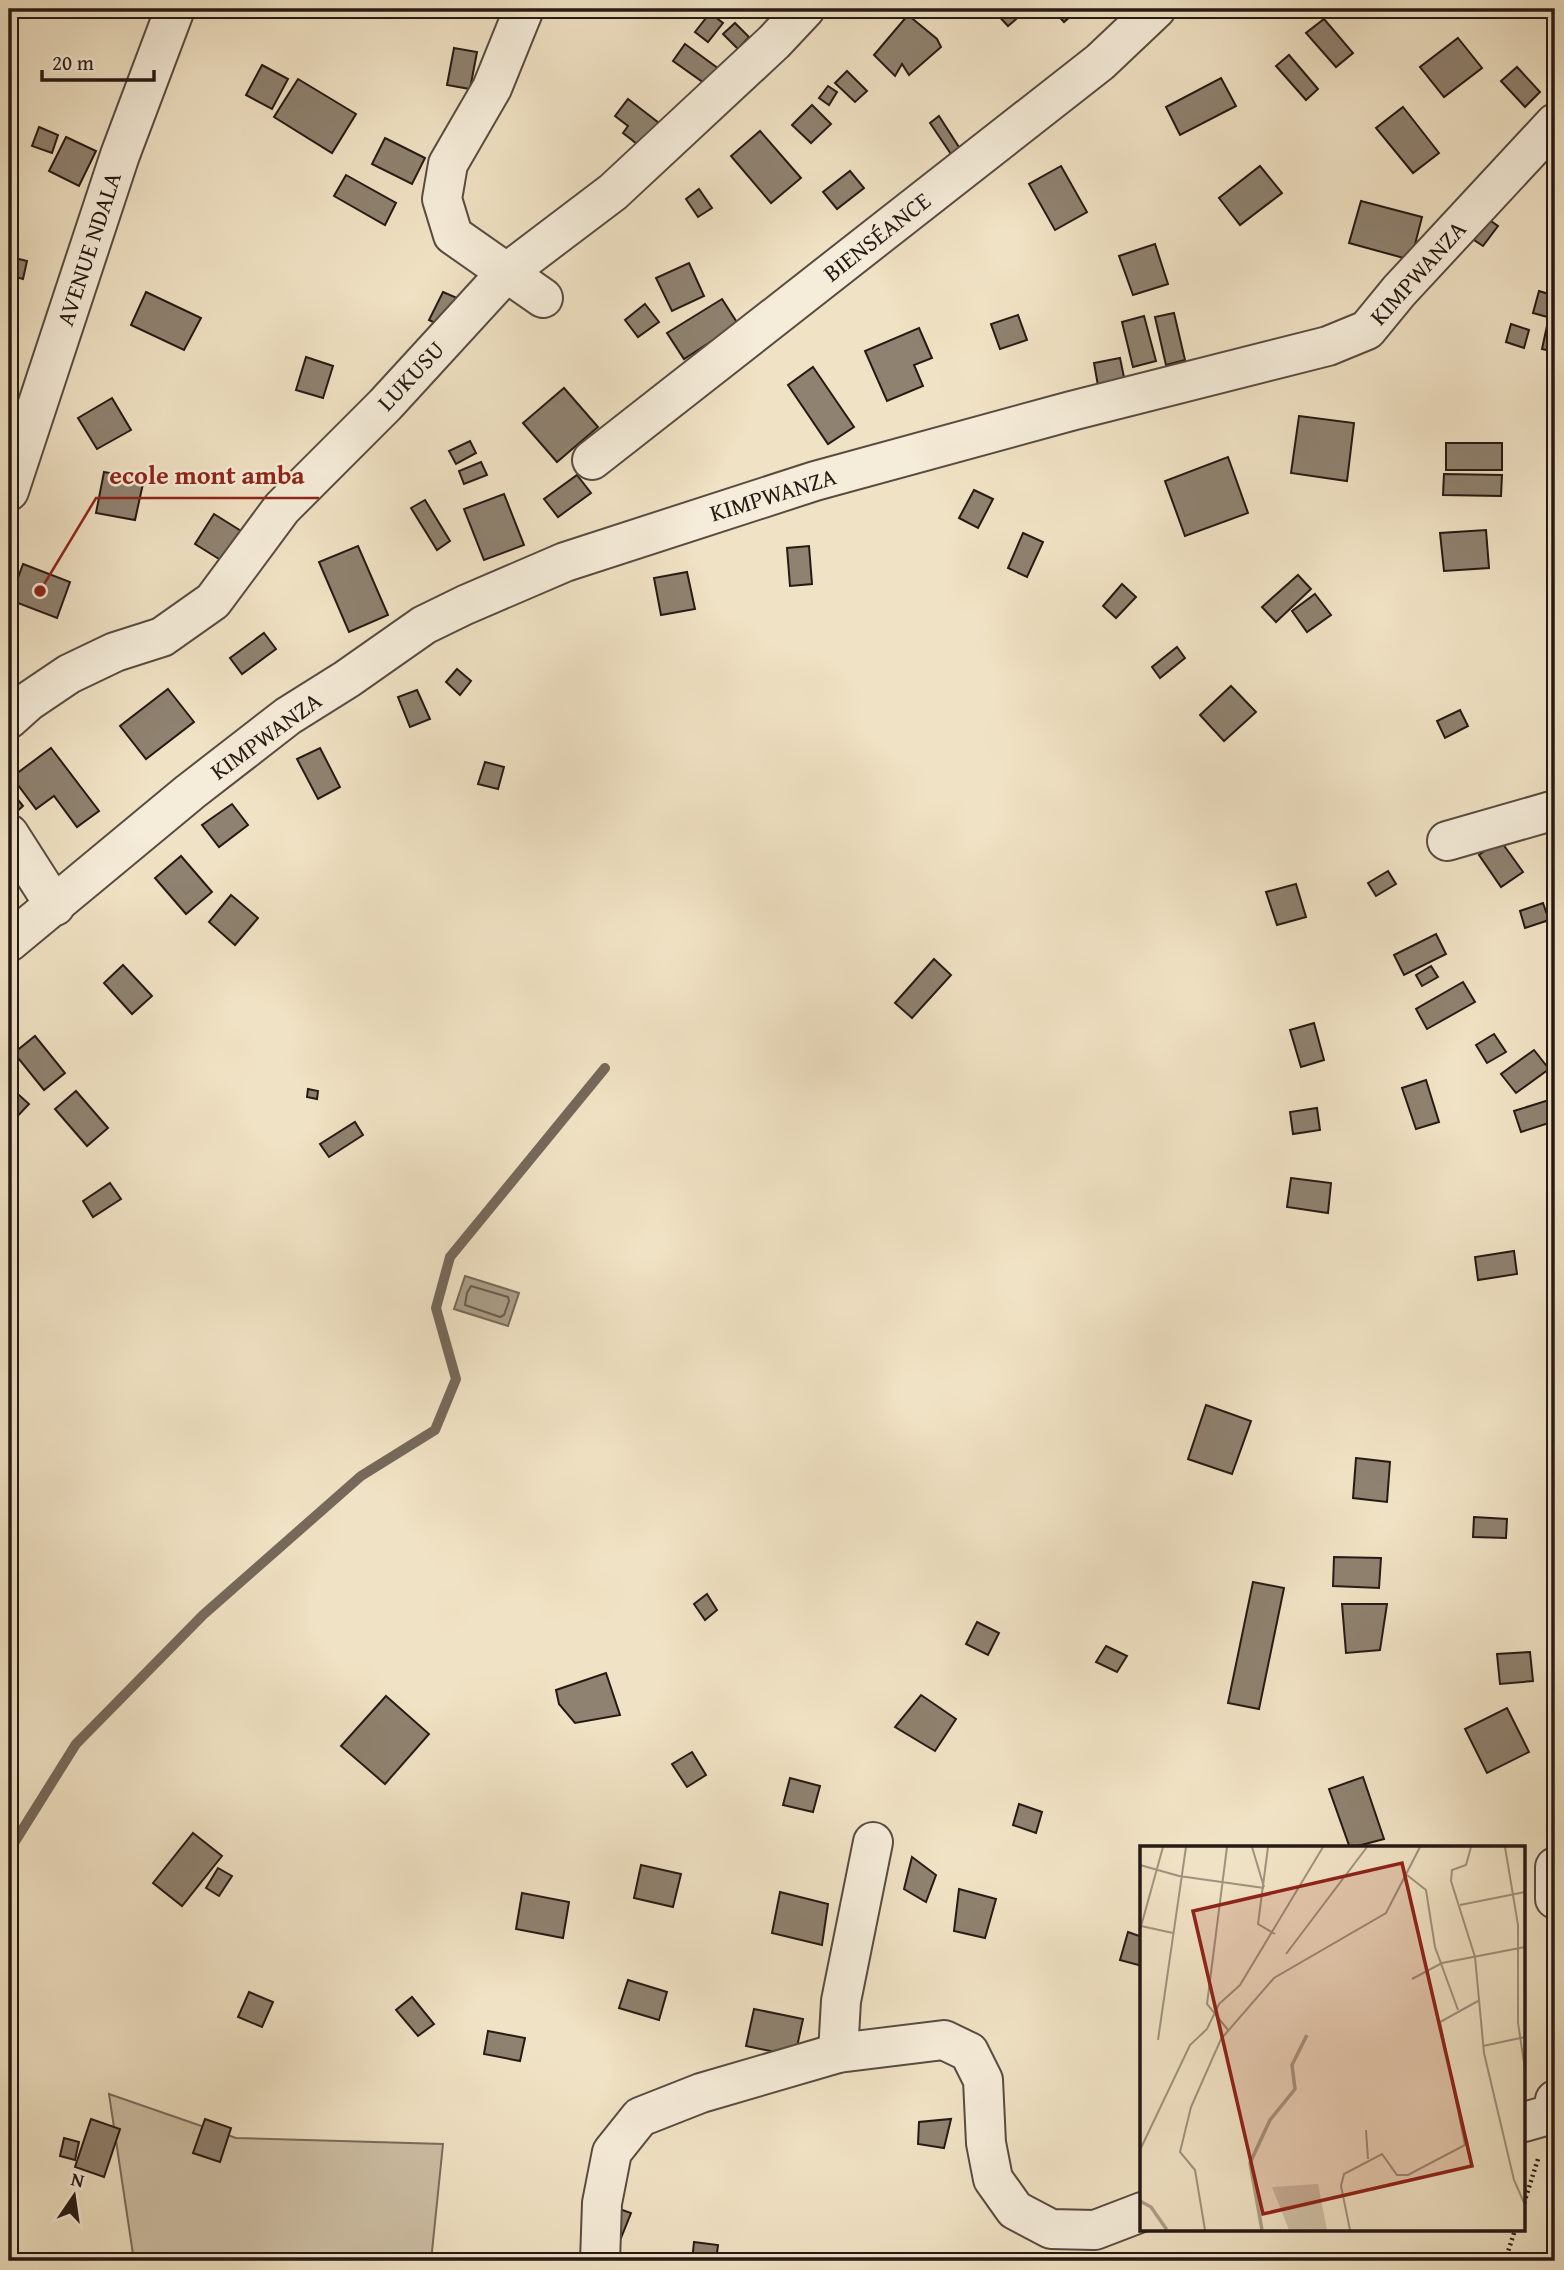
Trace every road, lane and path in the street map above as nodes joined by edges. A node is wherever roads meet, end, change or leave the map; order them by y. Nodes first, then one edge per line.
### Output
1 (175, 9) edge
2 (524, 9) edge
3 (805, 9) edge
4 (1156, 9) edge
5 (1555, 123) edge
6 (506, 273) junction
7 (543, 298) dead end
8 (592, 460) dead end
9 (9, 491) edge
10 (9, 719) edge
11 (1555, 810) edge
12 (9, 834) edge
13 (1447, 841) dead end
14 (55, 906) junction
15 (9, 942) edge
16 (873, 1842) dead end
17 (1555, 1867) edge
18 (1555, 1899) edge
19 (838, 2053) junction
20 (1140, 2213) edge
21 (1514, 2232) edge
22 (600, 2261) edge
23 (1505, 2261) edge

1 - 9 street, AVENUE NDALA
2 - 6 street
3 - 6 street, LUKUSU
4 - 8 street, BIENSÉANCE
5 - 14 street, KIMPWANZA
6 - 7 street
6 - 10 street, LUKUSU
11 - 13 street
12 - 14 street
14 - 15 street, KIMPWANZA
16 - 19 street
17 - 18 street
19 - 20 street
19 - 22 street
21 - 23 path

